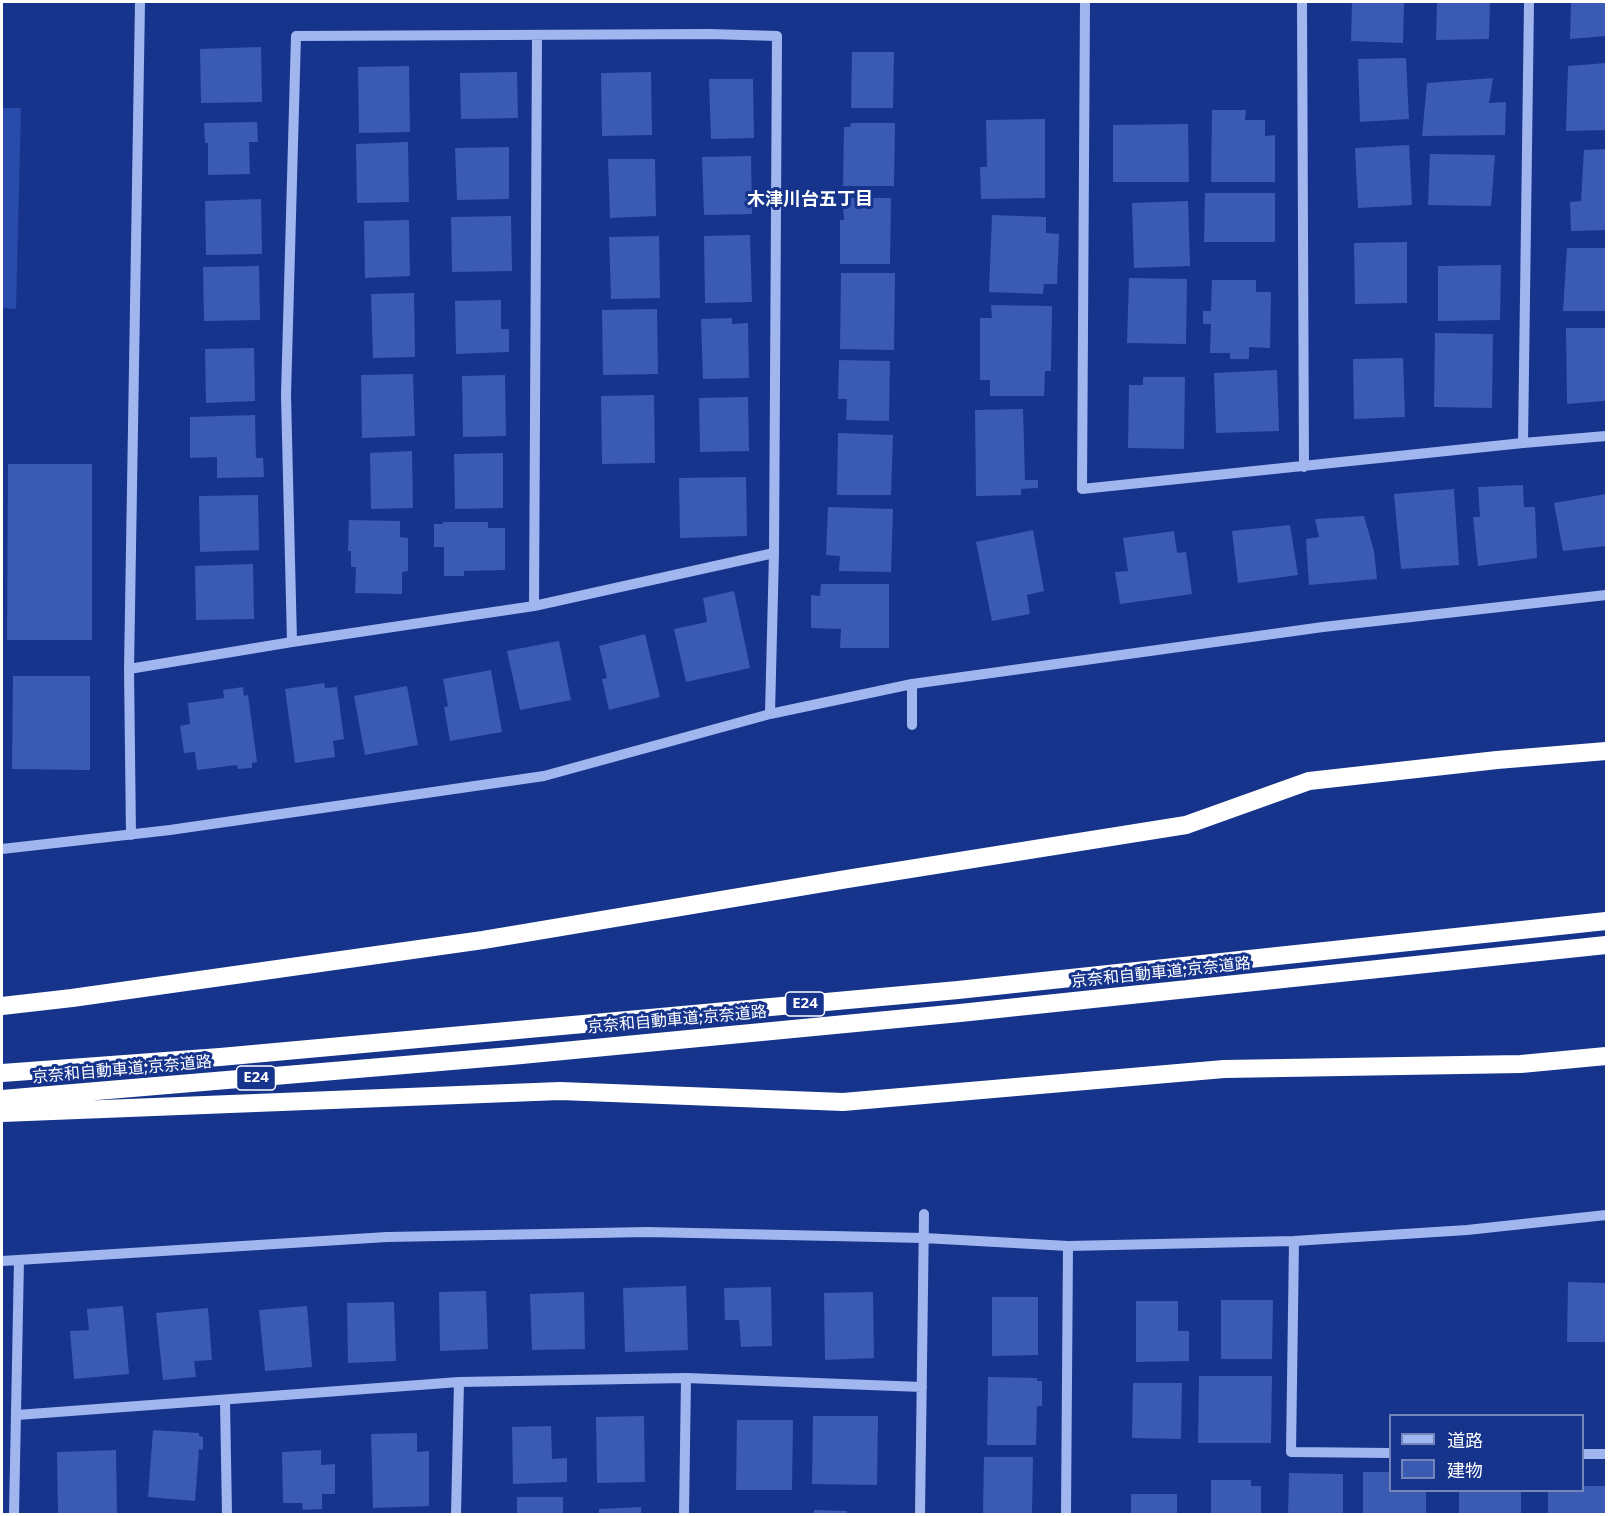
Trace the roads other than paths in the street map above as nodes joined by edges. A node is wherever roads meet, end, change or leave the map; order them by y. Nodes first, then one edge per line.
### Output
1 (140, 2) edge
2 (1085, 2) edge
3 (1302, 2) edge
4 (1529, 2) edge
5 (537, 35) junction
6 (1606, 436) edge
7 (1523, 443) junction
8 (1304, 467) junction
9 (774, 554) junction
10 (1606, 595) edge
11 (534, 606) junction
12 (292, 642) junction
13 (129, 669) junction
14 (912, 684) junction
15 (770, 714) junction
16 (912, 725) dead end
17 (1606, 751) edge
18 (131, 835) junction
19 (2, 849) edge
20 (1606, 921) edge
21 (1606, 945) edge
22 (2, 1006) edge
23 (1606, 1056) edge
24 (2, 1073) edge
25 (2, 1099) edge
26 (2, 1113) edge
27 (924, 1214) dead end
28 (1606, 1215) edge
29 (924, 1238) junction
30 (1294, 1240) junction
31 (1068, 1246) junction
32 (19, 1260) junction
33 (2, 1261) edge
34 (686, 1378) junction
35 (459, 1382) junction
36 (922, 1387) junction
37 (225, 1401) junction
38 (17, 1415) junction
39 (1389, 1453) edge
40 (1584, 1454) edge
41 (1606, 1454) edge
42 (14, 1515) edge
43 (226, 1515) edge
44 (456, 1515) edge
45 (684, 1515) edge
46 (920, 1515) edge
47 (1066, 1515) edge

1 - 13 street
2 - 8 street
3 - 8 street
4 - 7 street
5 - 9 street
5 - 11 street
5 - 12 street
6 - 7 street
7 - 8 street
9 - 11 street
9 - 15 street
10 - 14 street
11 - 12 street
12 - 13 street
13 - 18 street
14 - 15 street
14 - 16 street
15 - 18 street
17 - 22 highway
18 - 19 street
20 - 24 highway, 京奈和自動車道;京奈道路 / E24
21 - 25 highway, 京奈和自動車道;京奈道路 / E24
23 - 26 highway
27 - 29 street
28 - 30 street
29 - 31 street
29 - 32 street
29 - 36 street
30 - 31 street
30 - 39 street
31 - 47 street
32 - 33 street
32 - 38 street
34 - 35 street
34 - 36 street
34 - 45 street
35 - 37 street
35 - 44 street
36 - 46 street
37 - 38 street
37 - 43 street
38 - 42 street
40 - 41 street

